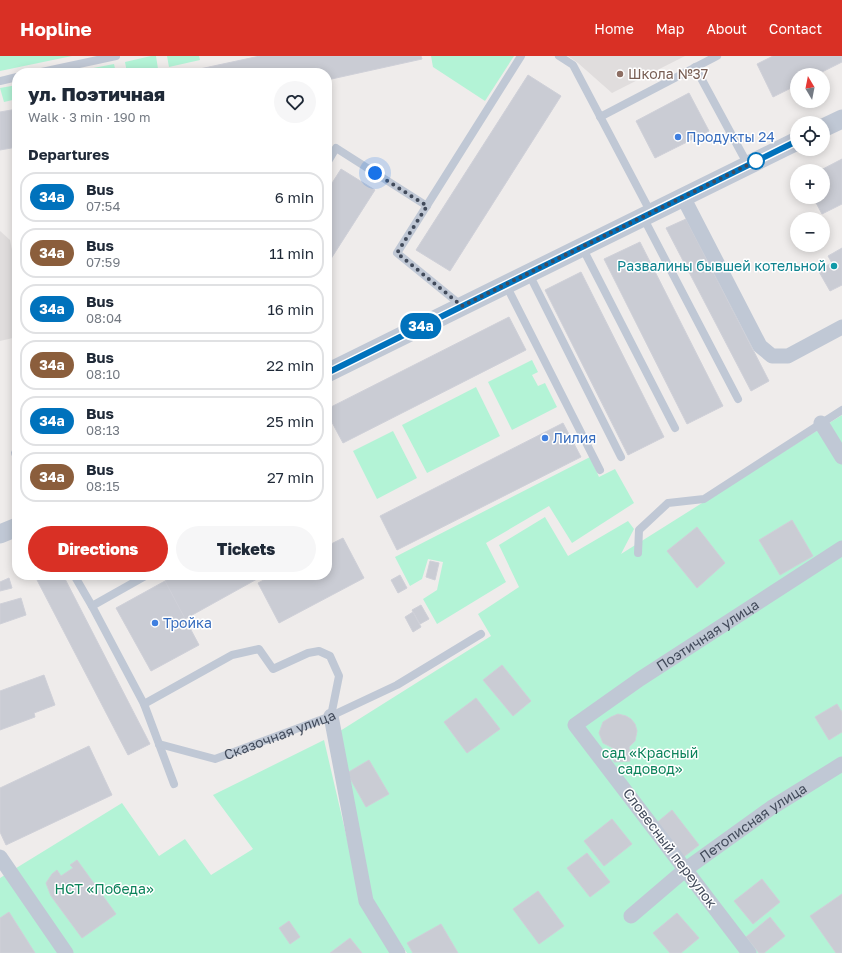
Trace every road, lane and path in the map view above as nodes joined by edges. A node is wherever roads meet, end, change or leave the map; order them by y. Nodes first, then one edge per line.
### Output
1 (116, 56) edge
2 (521, 56) edge
3 (559, 56) edge
4 (717, 56) edge
5 (695, 67) junction
6 (60, 68) edge
7 (12, 78) edge
8 (0, 81) edge
9 (600, 117) junction
10 (842, 119) edge
11 (830, 125) edge
12 (790, 144) edge
13 (332, 155) edge
14 (748, 165) junction
15 (683, 197) junction
16 (427, 206) junction
17 (647, 215) junction
18 (582, 247) junction
19 (529, 274) junction
20 (506, 285) junction
21 (462, 306) junction
22 (842, 327) edge
23 (332, 371) edge
24 (738, 399) dead end
25 (842, 410) edge
26 (821, 423) junction
27 (675, 428) dead end
28 (621, 457) dead end
29 (842, 457) edge
30 (600, 470) dead end
31 (12, 528) edge
32 (0, 534) edge
33 (842, 548) edge
34 (638, 553) dead end
35 (77, 580) edge
36 (138, 580) edge
37 (92, 606) junction
38 (481, 634) dead end
39 (144, 704) junction
40 (331, 716) junction
41 (575, 725) joint
42 (159, 744) junction
43 (842, 764) edge
44 (174, 784) dead end
45 (2, 864) edge
46 (686, 869) junction
47 (631, 916) dead end
48 (66, 953) edge
49 (398, 953) edge
50 (749, 953) edge

1 - 6 lane
2 - 16 lane
3 - 9 lane
4 - 5 lane
5 - 9 lane
5 - 14 lane
7 - 8 lane
9 - 17 lane
10 - 11 street
12 - 14 street
13 - 16 lane
14 - 15 street
15 - 17 street
15 - 22 street
16 - 21 lane
17 - 18 street
17 - 24 lane
18 - 19 street
18 - 27 lane
19 - 20 street
19 - 28 lane
20 - 21 street
20 - 30 lane
21 - 23 street
25 - 26 lane
26 - 29 street
26 - 34 lane
31 - 32 street
33 - 41 street, Поэтичная улица
35 - 37 lane
36 - 37 lane
37 - 39 lane
38 - 40 lane, Сказочная улица
39 - 40 lane
39 - 42 lane
40 - 42 lane, Сказочная улица
40 - 49 street
41 - 46 street, Словесный переулок
42 - 44 lane
43 - 46 street, Летописная улица
45 - 48 street
46 - 47 street, Летописная улица
46 - 50 street, Словесный переулок

